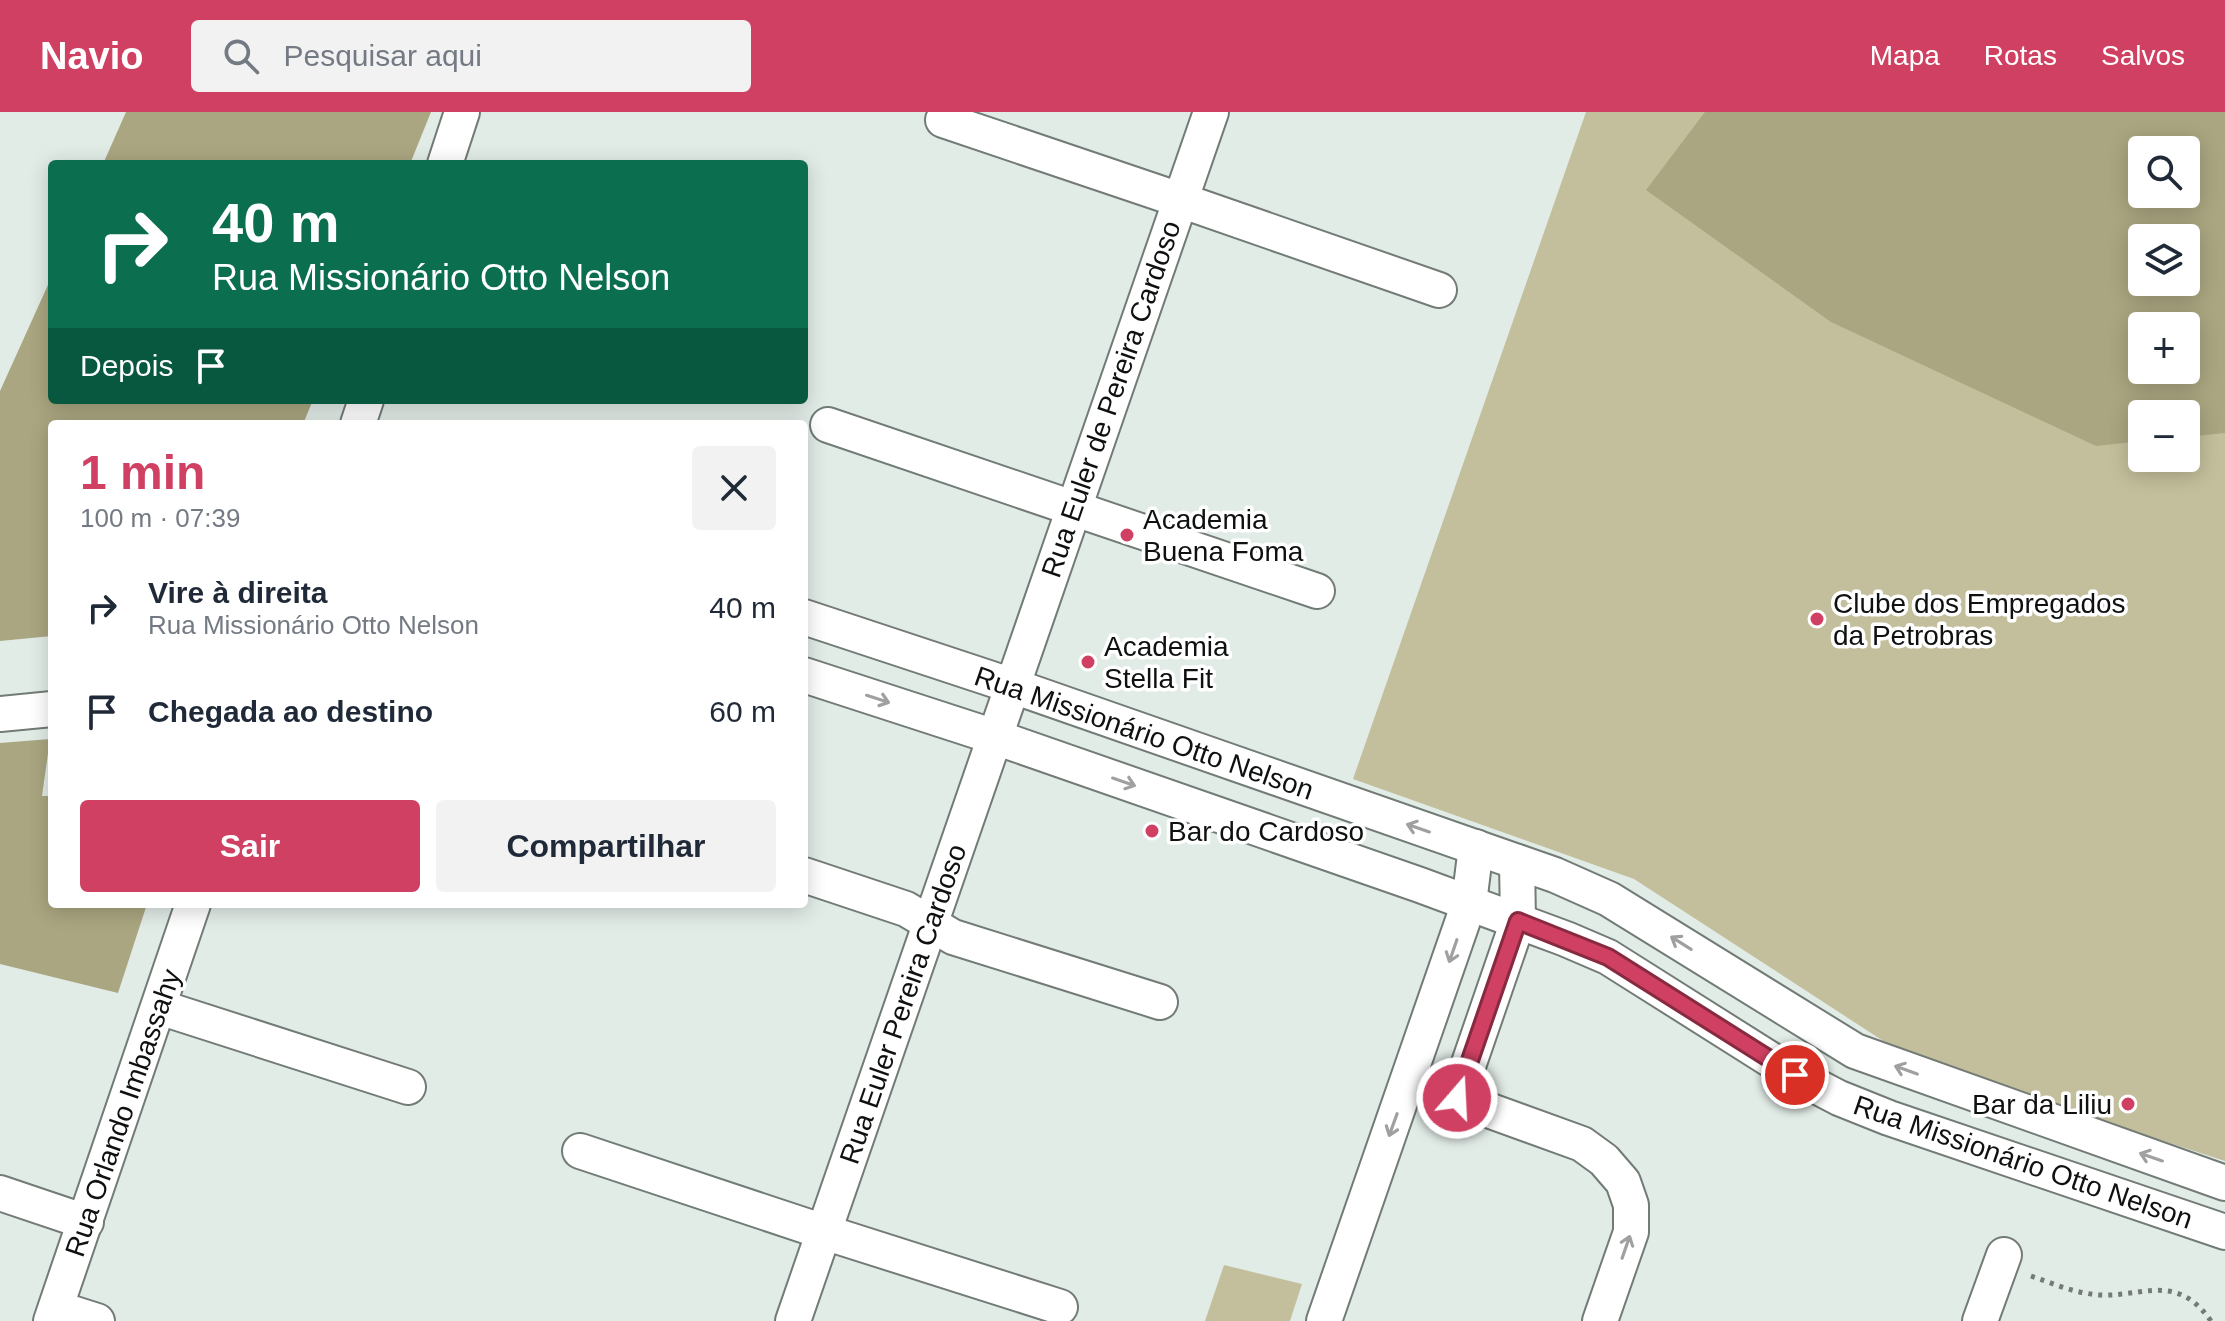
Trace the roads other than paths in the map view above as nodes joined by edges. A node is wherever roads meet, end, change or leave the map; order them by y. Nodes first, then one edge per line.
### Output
1 (462, 112) edge
2 (1211, 112) edge
3 (943, 120) dead end
4 (446, 160) edge
5 (1180, 200) junction
6 (1439, 290) dead end
7 (828, 425) dead end
8 (1072, 509) junction
9 (1317, 591) dead end
10 (808, 618) edge
11 (808, 676) edge
12 (1013, 686) junction
13 (48, 709) edge
14 (0, 714) edge
15 (995, 737) junction
16 (1476, 847) junction
17 (1517, 862) junction
18 (808, 876) edge
19 (1469, 903) junction
20 (192, 908) edge
21 (1518, 921) junction
22 (930, 922) junction
23 (1160, 1002) dead end
24 (159, 1007) junction
25 (1408, 1081) junction
26 (408, 1087) dead end
27 (1457, 1098) junction
28 (580, 1151) dead end
29 (2225, 1183) edge
30 (0, 1193) edge
31 (86, 1222) junction
32 (824, 1232) junction
33 (2225, 1232) edge
34 (2002, 1260) road end
35 (1060, 1307) dead end
36 (54, 1314) edge
37 (97, 1321) edge
38 (793, 1321) edge
39 (1324, 1321) edge
40 (1600, 1321) edge
41 (1980, 1321) edge

1 - 4 street
2 - 5 street, Rua Euler de Pereira Cardoso
3 - 5 street
5 - 6 street
5 - 8 street, Rua Euler de Pereira Cardoso
7 - 8 street
8 - 9 street
8 - 12 street, Rua Euler de Pereira Cardoso
10 - 12 street, Rua Missionário Otto Nelson
11 -> 15 street, Rua Missionário Otto Nelson
12 - 15 street, Rua Euler Pereira Cardoso
16 -> 12 street, Rua Missionário Otto Nelson
13 - 14 street
15 -> 19 street, Rua Missionário Otto Nelson
15 - 22 street, Rua Euler Pereira Cardoso
16 - 17 street, Rua Missionário Otto Nelson
16 - 19 street
17 - 21 street
29 -> 17 street, Rua Missionário Otto Nelson
18 - 22 street
19 - 21 street, Rua Missionário Otto Nelson
19 -> 25 street
20 - 24 street, Rua Orlando Imbassahy
21 - 27 street
21 - 33 street, Rua Missionário Otto Nelson
22 - 23 street
22 - 32 street, Rua Euler Pereira Cardoso
24 - 26 street
24 - 31 street, Rua Orlando Imbassahy
25 - 27 street
25 -> 39 street
40 -> 27 street
28 - 32 street
30 - 31 street
31 - 36 street, Rua Orlando Imbassahy
32 - 35 street
32 - 38 street, Rua Euler Pereira Cardoso
34 - 41 street
36 - 37 street

